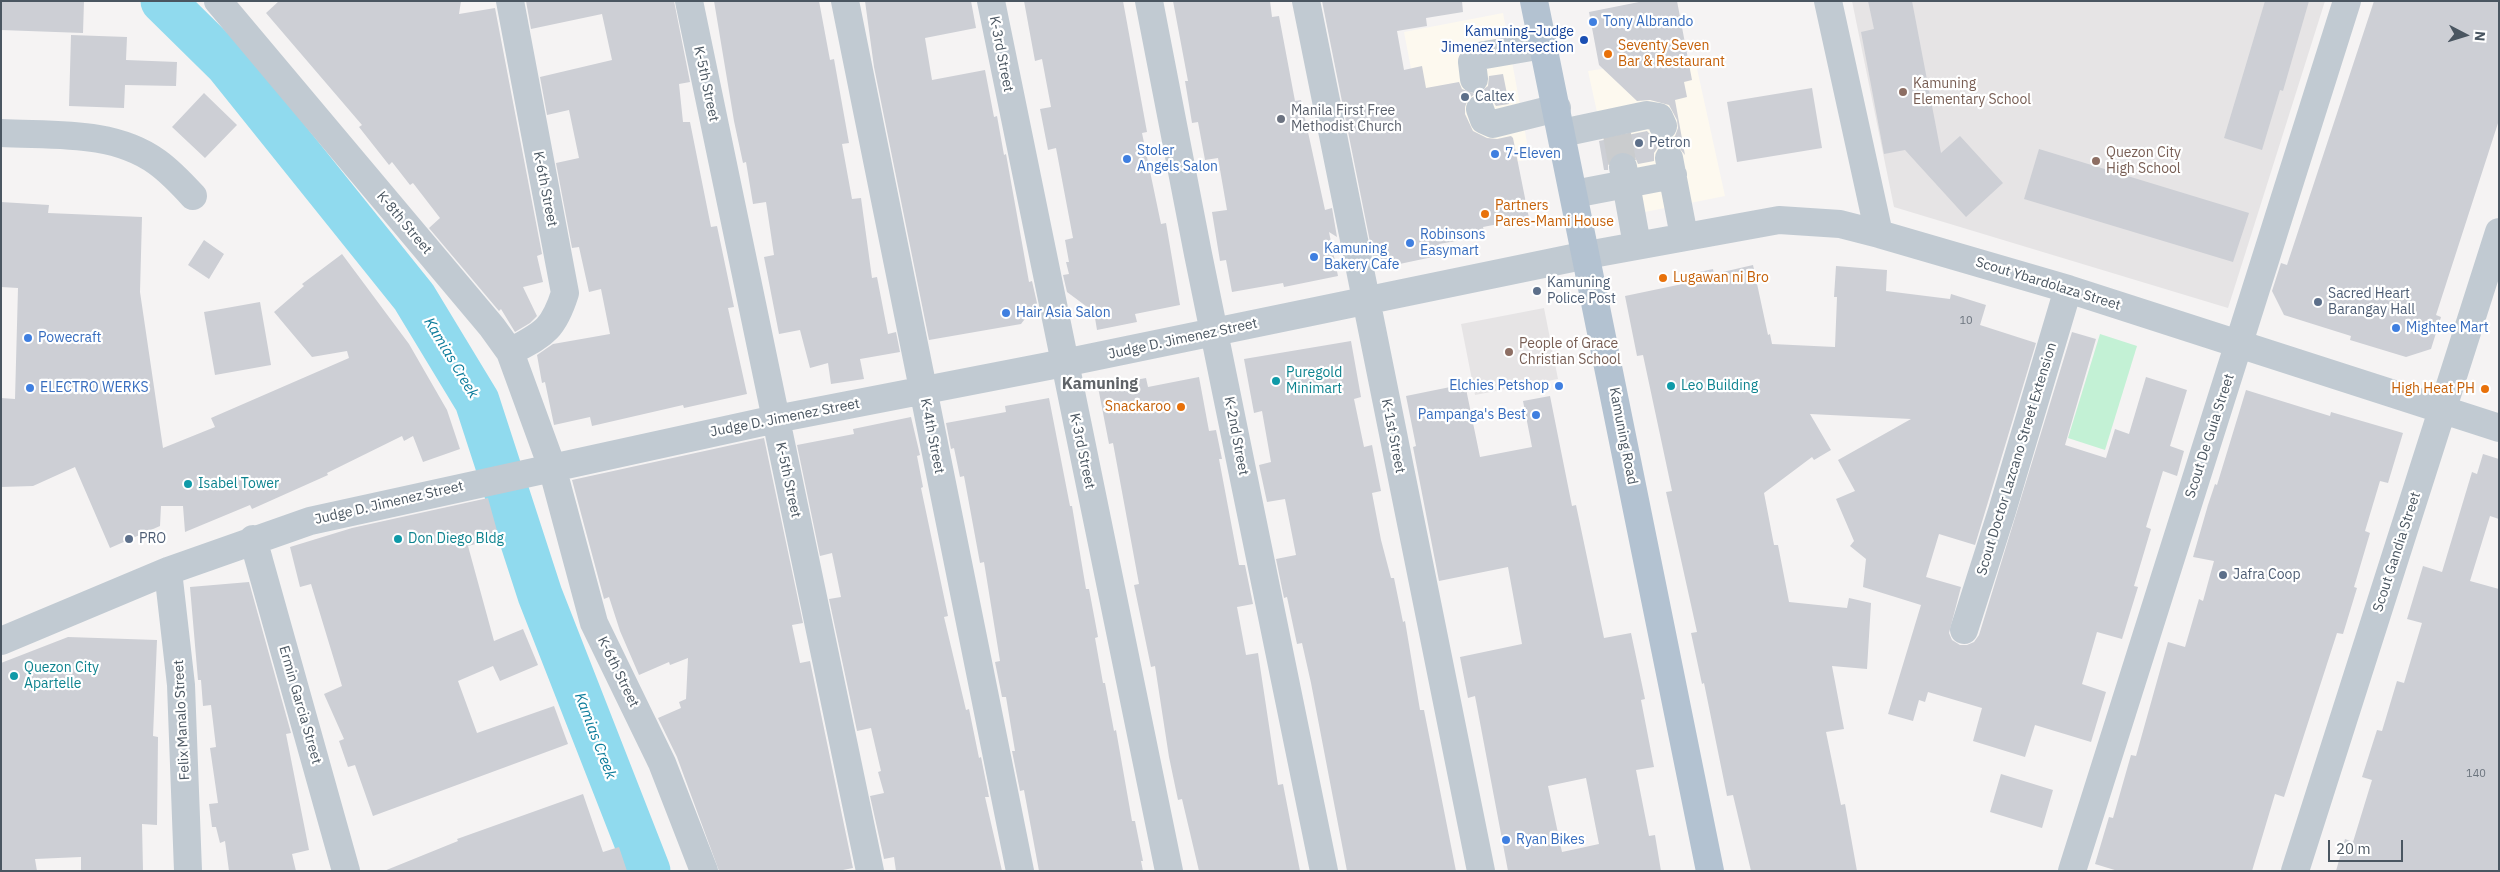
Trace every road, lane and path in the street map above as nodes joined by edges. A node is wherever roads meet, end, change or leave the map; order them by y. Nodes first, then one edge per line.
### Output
1 (218, 1) edge
2 (689, 1) edge
3 (846, 1) edge
4 (991, 1) edge
5 (1149, 1) edge
6 (1306, 1) edge
7 (1534, 1) edge
8 (1828, 1) edge
9 (2347, 1) edge
10 (505, 2) edge
11 (1544, 45) junction
12 (1474, 79) dead end
13 (1480, 109) dead end
14 (1559, 120) junction
15 (1663, 126) dead end
16 (1, 133) edge
17 (1624, 175) junction
18 (1574, 194) junction
19 (193, 196) dead end
20 (2499, 232) edge
21 (1879, 234) junction
22 (1684, 236) junction
23 (1637, 245) junction
24 (1587, 255) junction
25 (2068, 289) junction
26 (1366, 300) junction
27 (1215, 332) junction
28 (2240, 345) junction
29 (510, 352) junction
30 (1064, 364) junction
31 (923, 391) junction
32 (2442, 411) junction
33 (776, 419) junction
34 (2499, 428) edge
35 (545, 468) junction
36 (253, 540) junction
37 (168, 570) junction
38 (1964, 630) dead end
39 (1, 641) edge
40 (188, 871) edge
41 (346, 871) edge
42 (704, 871) edge
43 (870, 871) edge
44 (1020, 871) edge
45 (1169, 871) edge
46 (1324, 871) edge
47 (1481, 871) edge
48 (1710, 871) edge
49 (2072, 871) edge
50 (2295, 871) edge

1 - 29 street, K-8th Street
2 - 33 street, K-5th Street
3 - 31 street, K-4th Street
4 - 30 street, K-3rd Street
5 - 27 street, K-2nd Street
6 - 26 street, K-1st Street
7 - 11 main road, Kamuning Road
8 - 21 street
9 - 28 street, Scout De Guia Street
10 - 29 street, K-6th Street
11 - 12 street
11 - 14 main road, Kamuning Road
13 - 14 street
14 - 15 street
14 - 18 main road, Kamuning Road
16 - 19 street
17 - 18 street
17 - 22 street
17 - 23 street
18 - 24 main road, Kamuning Road
20 - 32 street, Scout Gandia Street
21 - 22 street, Scout Ybardolaza Street
21 - 25 street, Scout Ybardolaza Street
22 - 23 street, Scout Ybardolaza Street
23 - 24 street, Scout Ybardolaza Street
24 - 26 street, Judge D. Jimenez Street
24 - 48 main road, Kamuning Road
25 - 28 street, Scout Ybardolaza Street
25 - 38 street, Scout Doctor Lazcano Street Extension
26 - 27 street, Judge D. Jimenez Street
26 - 47 street, K-1st Street
27 - 30 street, Judge D. Jimenez Street
27 - 46 street, K-2nd Street
28 - 32 street, Scout Ybardolaza Street
28 - 49 street, Scout De Guia Street
29 - 35 street, K-8th Street
30 - 31 street, Judge D. Jimenez Street
30 - 45 street, K-3rd Street
31 - 33 street, Judge D. Jimenez Street
31 - 44 street, K-4th Street
32 - 34 street, Scout Ybardolaza Street
32 - 50 street, Scout Gandia Street
33 - 35 street, Judge D. Jimenez Street
33 - 43 street, K-5th Street
35 - 36 street, Judge D. Jimenez Street
35 - 42 street, K-6th Street
36 - 37 street, Judge D. Jimenez Street
36 - 41 street, Ermin Garcia Street
37 - 39 street, Judge D. Jimenez Street
37 - 40 street, Felix Manalo Street

